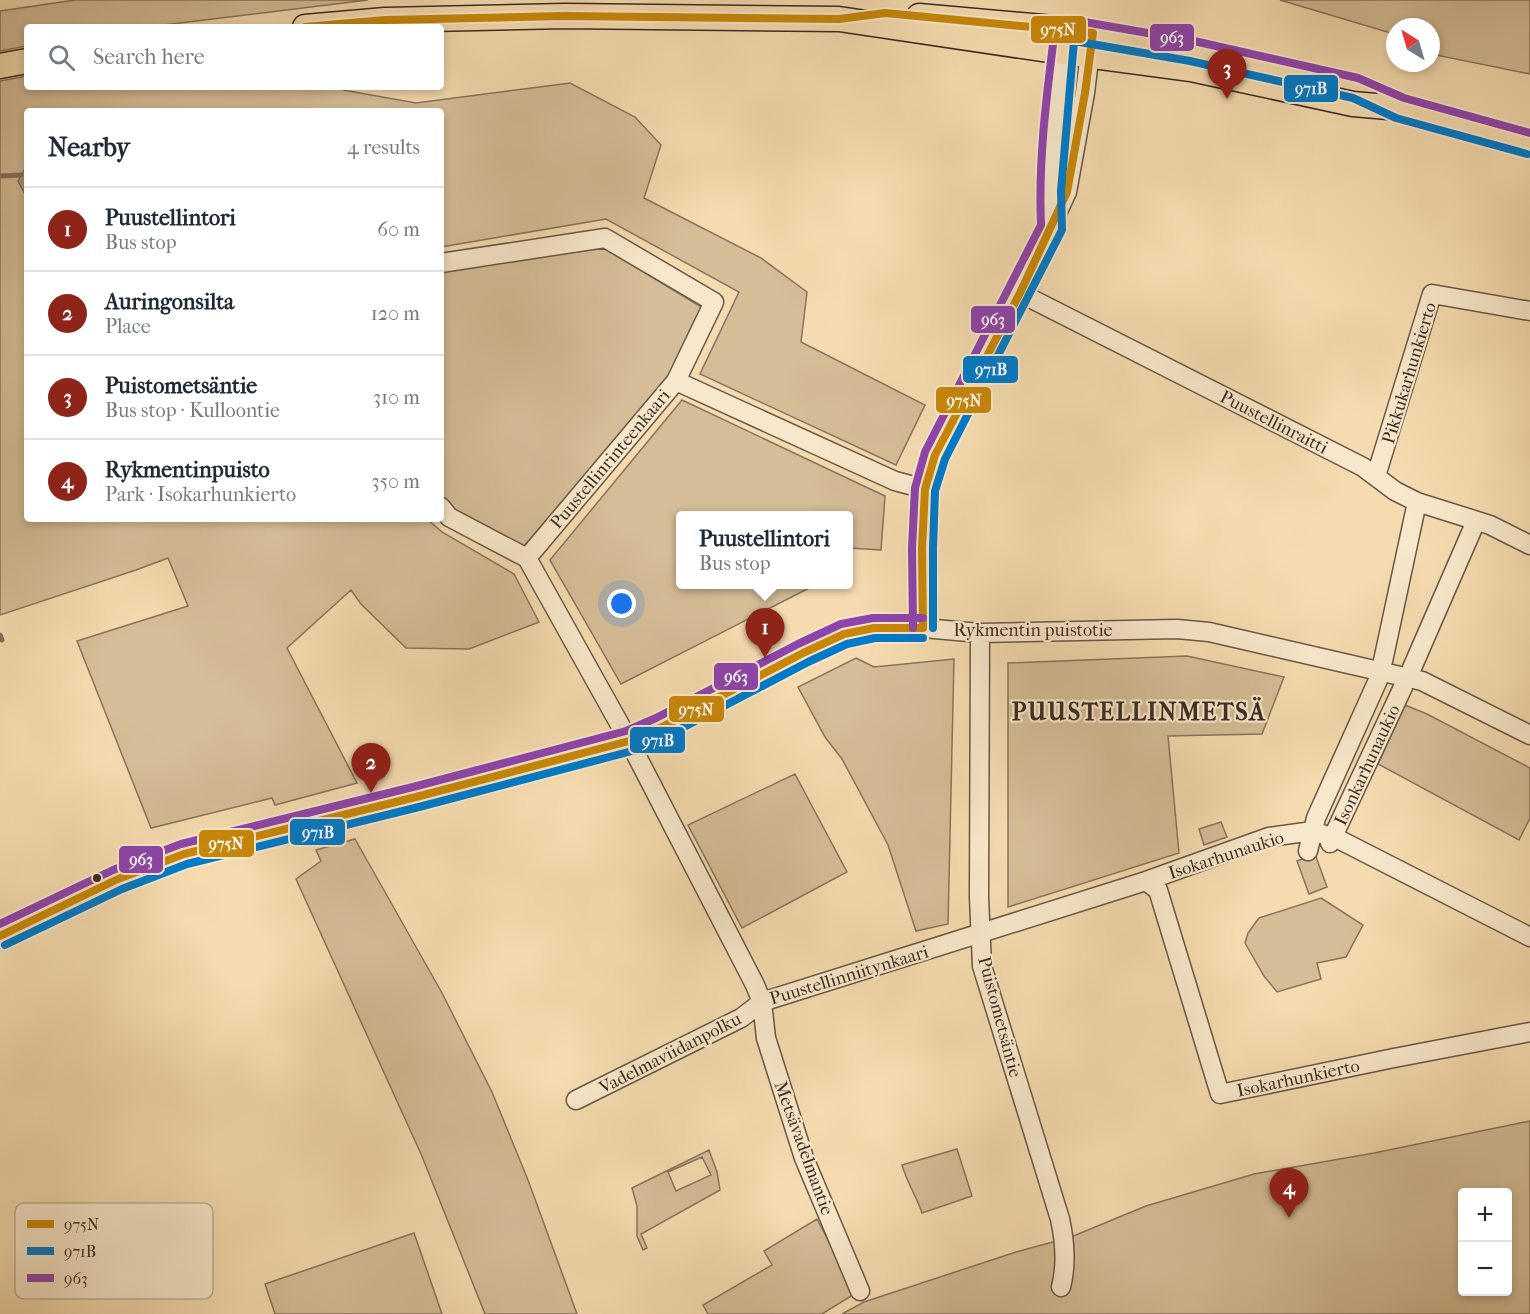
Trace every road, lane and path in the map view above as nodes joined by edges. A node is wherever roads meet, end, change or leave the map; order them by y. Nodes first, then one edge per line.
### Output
1 (339, 24) edge
2 (1064, 41) junction
3 (1091, 44) junction
4 (24, 62) edge
5 (0, 66) edge
6 (1530, 144) edge
7 (1052, 228) junction
8 (444, 263) edge
9 (1020, 293) junction
10 (1530, 311) edge
11 (676, 381) junction
12 (1376, 476) junction
13 (925, 489) junction
14 (1417, 502) junction
15 (444, 511) edge
16 (1476, 521) junction
17 (1530, 545) edge
18 (527, 558) junction
19 (923, 628) junction
20 (980, 633) junction
21 (1383, 662) dead end
22 (1412, 668) dead end
23 (1378, 680) dead end
24 (1403, 687) dead end
25 (1530, 735) edge
26 (629, 741) junction
27 (1313, 831) junction
28 (1335, 840) junction
29 (1308, 851) dead end
30 (1146, 880) junction
31 (980, 933) junction
32 (0, 936) edge
33 (1530, 937) edge
34 (762, 1002) junction
35 (1530, 1032) edge
36 (576, 1100) dead end
37 (1061, 1287) dead end
38 (860, 1291) dead end

1 - 2 main road
2 - 3 main road
2 - 7 street
3 - 6 main road
3 - 7 street
4 - 5 main road
7 - 9 street
8 - 11 street
9 - 12 street, Puustellinraitti
9 - 13 street
10 - 12 street, Pikkukarhunkierto
11 - 13 street, Puustellinrinteenkaari
11 - 18 street, Puustellinrinteenkaari
12 - 14 street, Puustellinraitti
13 - 19 street
14 - 16 street, Puustellinraitti
14 - 21 street
15 - 18 street
16 - 17 street, Puustellinraitti
16 - 22 street
18 - 26 street
19 - 20 street, Rykmentin puistotie
19 - 26 street, Rykmentin puistotie
20 - 25 street, Rykmentin puistotie
20 - 31 street, Puistometsäntie
23 - 27 street
24 - 28 street, Isonkarhunaukio
26 - 32 street, Rykmentin puistotie
26 - 34 street, Puustellinniitynkaari
27 - 28 street, Isokarhunaukio
27 - 29 street
27 - 30 street, Isokarhunaukio
28 - 33 street
30 - 31 street, Puustellinniitynkaari
30 - 35 street, Isokarhunkierto
31 - 34 street, Puustellinniitynkaari
31 - 37 street, Puistometsäntie
34 - 36 street, Vadelmaviidanpolku
34 - 38 street, Metsävadelmantie

